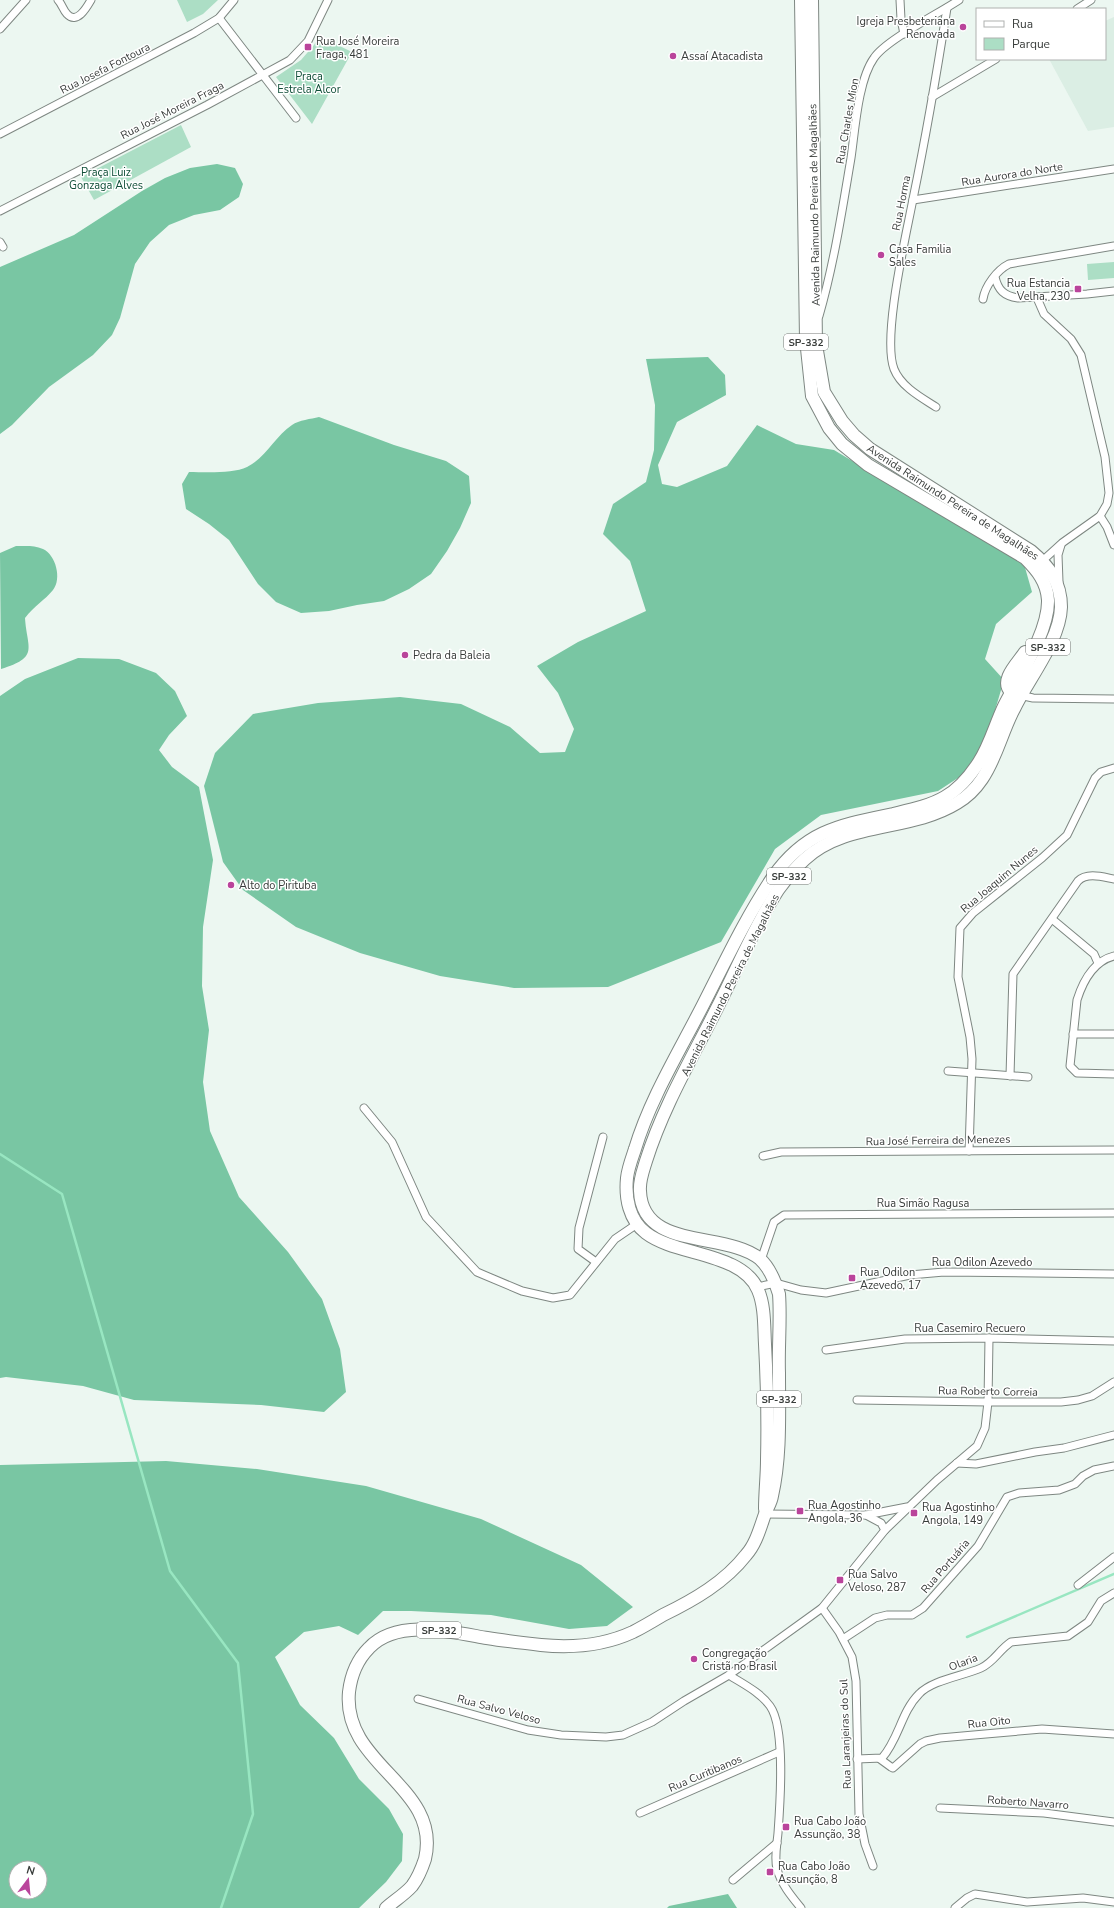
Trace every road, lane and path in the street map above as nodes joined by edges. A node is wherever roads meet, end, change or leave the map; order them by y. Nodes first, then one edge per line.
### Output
1 (26, 0) edge
2 (58, 0) edge
3 (92, 0) edge
4 (234, 0) edge
5 (328, 0) edge
6 (801, 0) edge
7 (812, 0) edge
8 (900, 0) edge
9 (959, 0) edge
10 (1091, 0) edge
11 (947, 8) junction
12 (1079, 8) edge
13 (219, 18) junction
14 (0, 29) edge
15 (904, 34) junction
16 (994, 60) edge
17 (264, 74) junction
18 (932, 97) junction
19 (296, 118) dead end
20 (0, 134) edge
21 (1114, 169) edge
22 (913, 200) junction
23 (0, 211) edge
24 (1114, 246) edge
25 (995, 277) junction
26 (1114, 290) edge
27 (821, 292) junction
28 (1037, 298) junction
29 (982, 299) dead end
30 (936, 407) dead end
31 (1101, 514) junction
32 (1062, 543) junction
33 (1114, 545) edge
34 (1039, 564) junction
35 (1060, 593) junction
36 (1016, 694) junction
37 (1114, 699) edge
38 (1114, 768) edge
39 (1114, 879) edge
40 (1052, 920) junction
41 (1114, 956) edge
42 (1098, 963) junction
43 (1073, 1034) junction
44 (1114, 1034) edge
45 (948, 1071) dead end
46 (973, 1073) junction
47 (1114, 1074) edge
48 (1010, 1076) junction
49 (1028, 1078) dead end
50 (364, 1108) dead end
51 (603, 1137) dead end
52 (1114, 1150) edge
53 (969, 1151) junction
54 (762, 1156) dead end
55 (1114, 1213) edge
56 (637, 1224) junction
57 (710, 1257) junction
58 (761, 1260) junction
59 (596, 1262) junction
60 (1114, 1274) edge
61 (776, 1283) junction
62 (757, 1287) junction
63 (989, 1338) junction
64 (1114, 1341) edge
65 (826, 1350) dead end
66 (1114, 1382) edge
67 (857, 1400) dead end
68 (988, 1402) junction
69 (1114, 1435) edge
70 (958, 1463) junction
71 (1114, 1466) edge
72 (909, 1507) junction
73 (765, 1514) junction
74 (866, 1515) junction
75 (885, 1530) junction
76 (1114, 1557) edge
77 (1078, 1586) dead end
78 (1114, 1593) edge
79 (822, 1608) junction
80 (843, 1639) junction
81 (729, 1675) junction
82 (418, 1699) dead end
83 (1114, 1734) edge
84 (780, 1752) junction
85 (857, 1759) junction
86 (880, 1759) junction
87 (940, 1808) dead end
88 (640, 1813) dead end
89 (1114, 1822) edge
90 (777, 1843) junction
91 (873, 1866) dead end
92 (733, 1880) dead end
93 (1114, 1902) edge
94 (386, 1908) edge
95 (801, 1908) edge
96 (955, 1908) edge

1 - 14 street
2 - 3 street
4 - 13 street
5 - 17 street, Rua José Moreira Fraga
6 - 34 main road, Avenida Raimundo Pereira de Magalhães / SP-332
7 - 27 main road, Avenida Raimundo Pereira de Magalhães / SP-332
8 - 15 street
9 - 11 street, Rua Charles Mion
10 - 12 street
11 - 15 street, Rua Charles Mion
11 - 18 street, Rua Horma
13 - 17 street
13 - 20 street, Rua Josefa Fontoura
15 - 27 street, Rua Charles Mion
16 - 18 street
17 - 19 street
17 - 23 street, Rua José Moreira Fraga
18 - 22 street, Rua Horma
21 - 22 street, Rua Aurora do Norte
22 - 30 street, Rua Horma
24 - 25 street
25 - 28 street
25 - 29 street
26 - 28 street
27 - 34 main road, Avenida Raimundo Pereira de Magalhães / SP-332
28 - 31 street
31 - 32 street
31 - 33 street
32 - 34 street
32 - 35 street
34 - 35 main road, Avenida Raimundo Pereira de Magalhães / SP-332
34 - 36 main road, Avenida Raimundo Pereira de Magalhães / SP-332
35 - 36 main road, Avenida Raimundo Pereira de Magalhães / SP-332
36 - 37 street
36 - 56 main road, Avenida Raimundo Pereira de Magalhães / SP-332
36 - 58 main road, Avenida Raimundo Pereira de Magalhães / SP-332
38 - 46 street, Rua Joaquim Nunes
39 - 40 street
40 - 42 street
40 - 48 street
41 - 42 street
42 - 43 street
43 - 44 street
43 - 47 street
45 - 46 street
46 - 48 street
46 - 53 street, Rua Joaquim Nunes
48 - 49 street
50 - 59 street
51 - 59 street
52 - 53 street, Rua José Ferreira de Menezes
53 - 54 street, Rua José Ferreira de Menezes
55 - 58 street, Rua Simão Ragusa
56 - 57 main road, Avenida Raimundo Pereira de Magalhães / SP-332
56 - 59 street
57 - 58 main road
57 - 62 main road, Avenida Raimundo Pereira de Magalhães / SP-332
58 - 61 main road, Avenida Raimundo Pereira de Magalhães / SP-332
60 - 61 street, Rua Odilon Azevedo
61 - 62 street, Rua Odilon Azevedo
61 - 73 main road, Avenida Raimundo Pereira de Magalhães / SP-332
62 - 73 main road, Avenida Raimundo Pereira de Magalhães / SP-332
63 - 64 street, Rua Casemiro Recuero
63 - 65 street, Rua Casemiro Recuero
63 - 68 street, Rua Salvo Veloso
66 - 68 street, Rua Roberto Correia
67 - 68 street, Rua Roberto Correia
68 - 70 street, Rua Salvo Veloso
69 - 70 street
70 - 72 street, Rua Salvo Veloso
71 - 80 street, Rua Portuária
72 - 74 street
72 - 75 street, Rua Salvo Veloso
73 - 74 street
73 - 94 main road, Avenida Raimundo Pereira de Magalhães / SP-332
74 - 75 street
75 - 79 street, Rua Salvo Veloso
76 - 77 street
78 - 86 street, Olaria
79 - 80 street, Rua Laranjeiras do Sul
79 - 81 street, Rua Salvo Veloso
80 - 85 street, Rua Laranjeiras do Sul
81 - 82 street, Rua Salvo Veloso
81 - 84 street
83 - 86 street, Rua Oito
84 - 88 street, Rua Curitibanos
84 - 90 street
85 - 86 street
85 - 91 street, Rua Laranjeiras do Sul
87 - 89 street, Roberto Navarro
90 - 92 street
90 - 95 street
93 - 96 street

